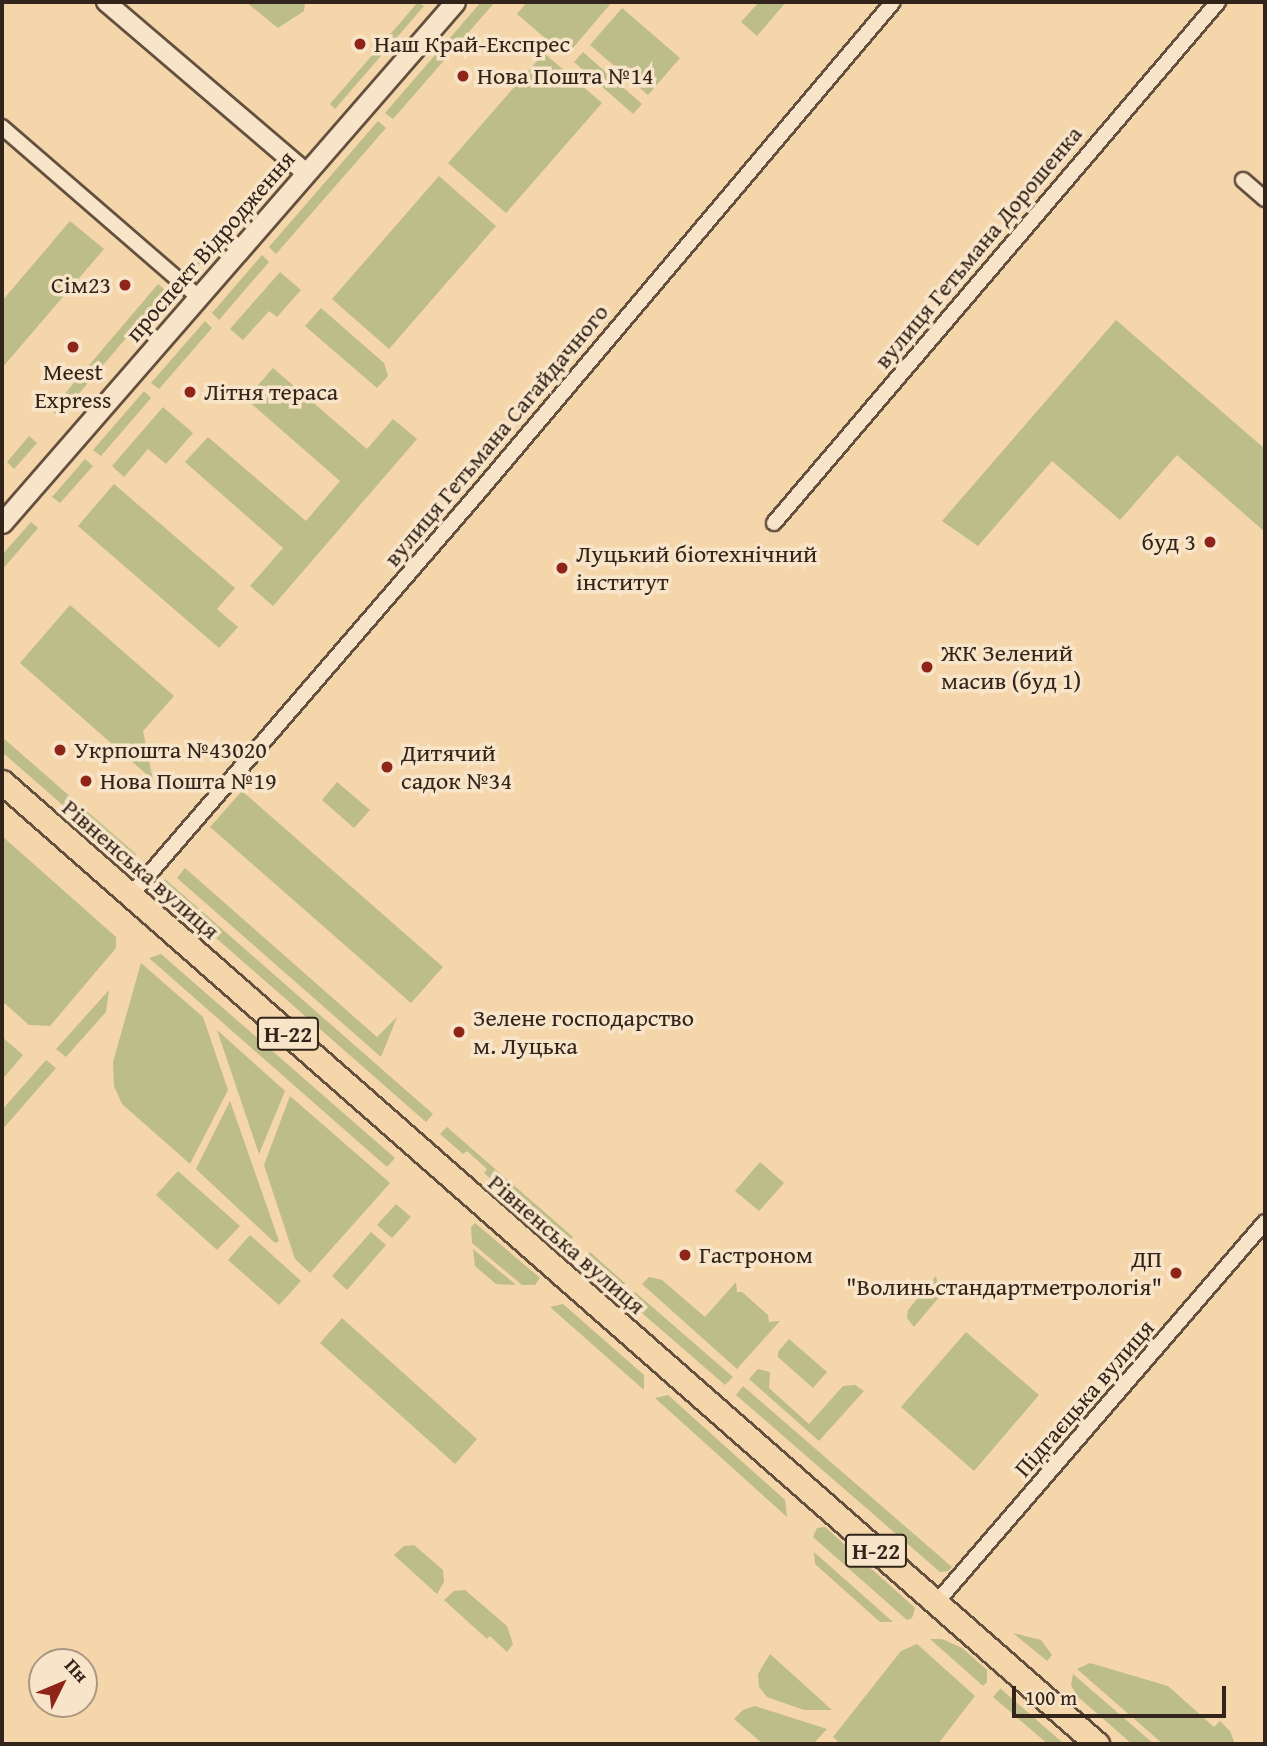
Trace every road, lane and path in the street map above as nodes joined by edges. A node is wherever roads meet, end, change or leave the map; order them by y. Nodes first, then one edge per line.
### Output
1 (106, 2) edge
2 (455, 2) edge
3 (893, 2) edge
4 (1218, 2) edge
5 (2, 127) edge
6 (306, 173) junction
7 (1243, 180) dead end
8 (1265, 200) edge
9 (198, 297) junction
10 (2, 523) edge
11 (774, 523) dead end
12 (2, 782) edge
13 (131, 895) junction
14 (1265, 1223) edge
15 (936, 1603) junction
16 (1097, 1744) edge

1 - 6 street
2 - 6 main road, проспект Відродження
3 - 13 street, вулиця Гетьмана Сагайдачного
4 - 11 street, вулиця Гетьмана Дорошенка
5 - 9 street
6 - 9 main road, проспект Відродження
7 - 8 street
9 - 10 main road, проспект Відродження
12 - 13 main road, Рівненська вулиця / Н-22
13 - 15 main road, Рівненська вулиця / Н-22
14 - 15 street, Підгаєцька вулиця
15 - 16 main road, Рівненська вулиця / Н-22

